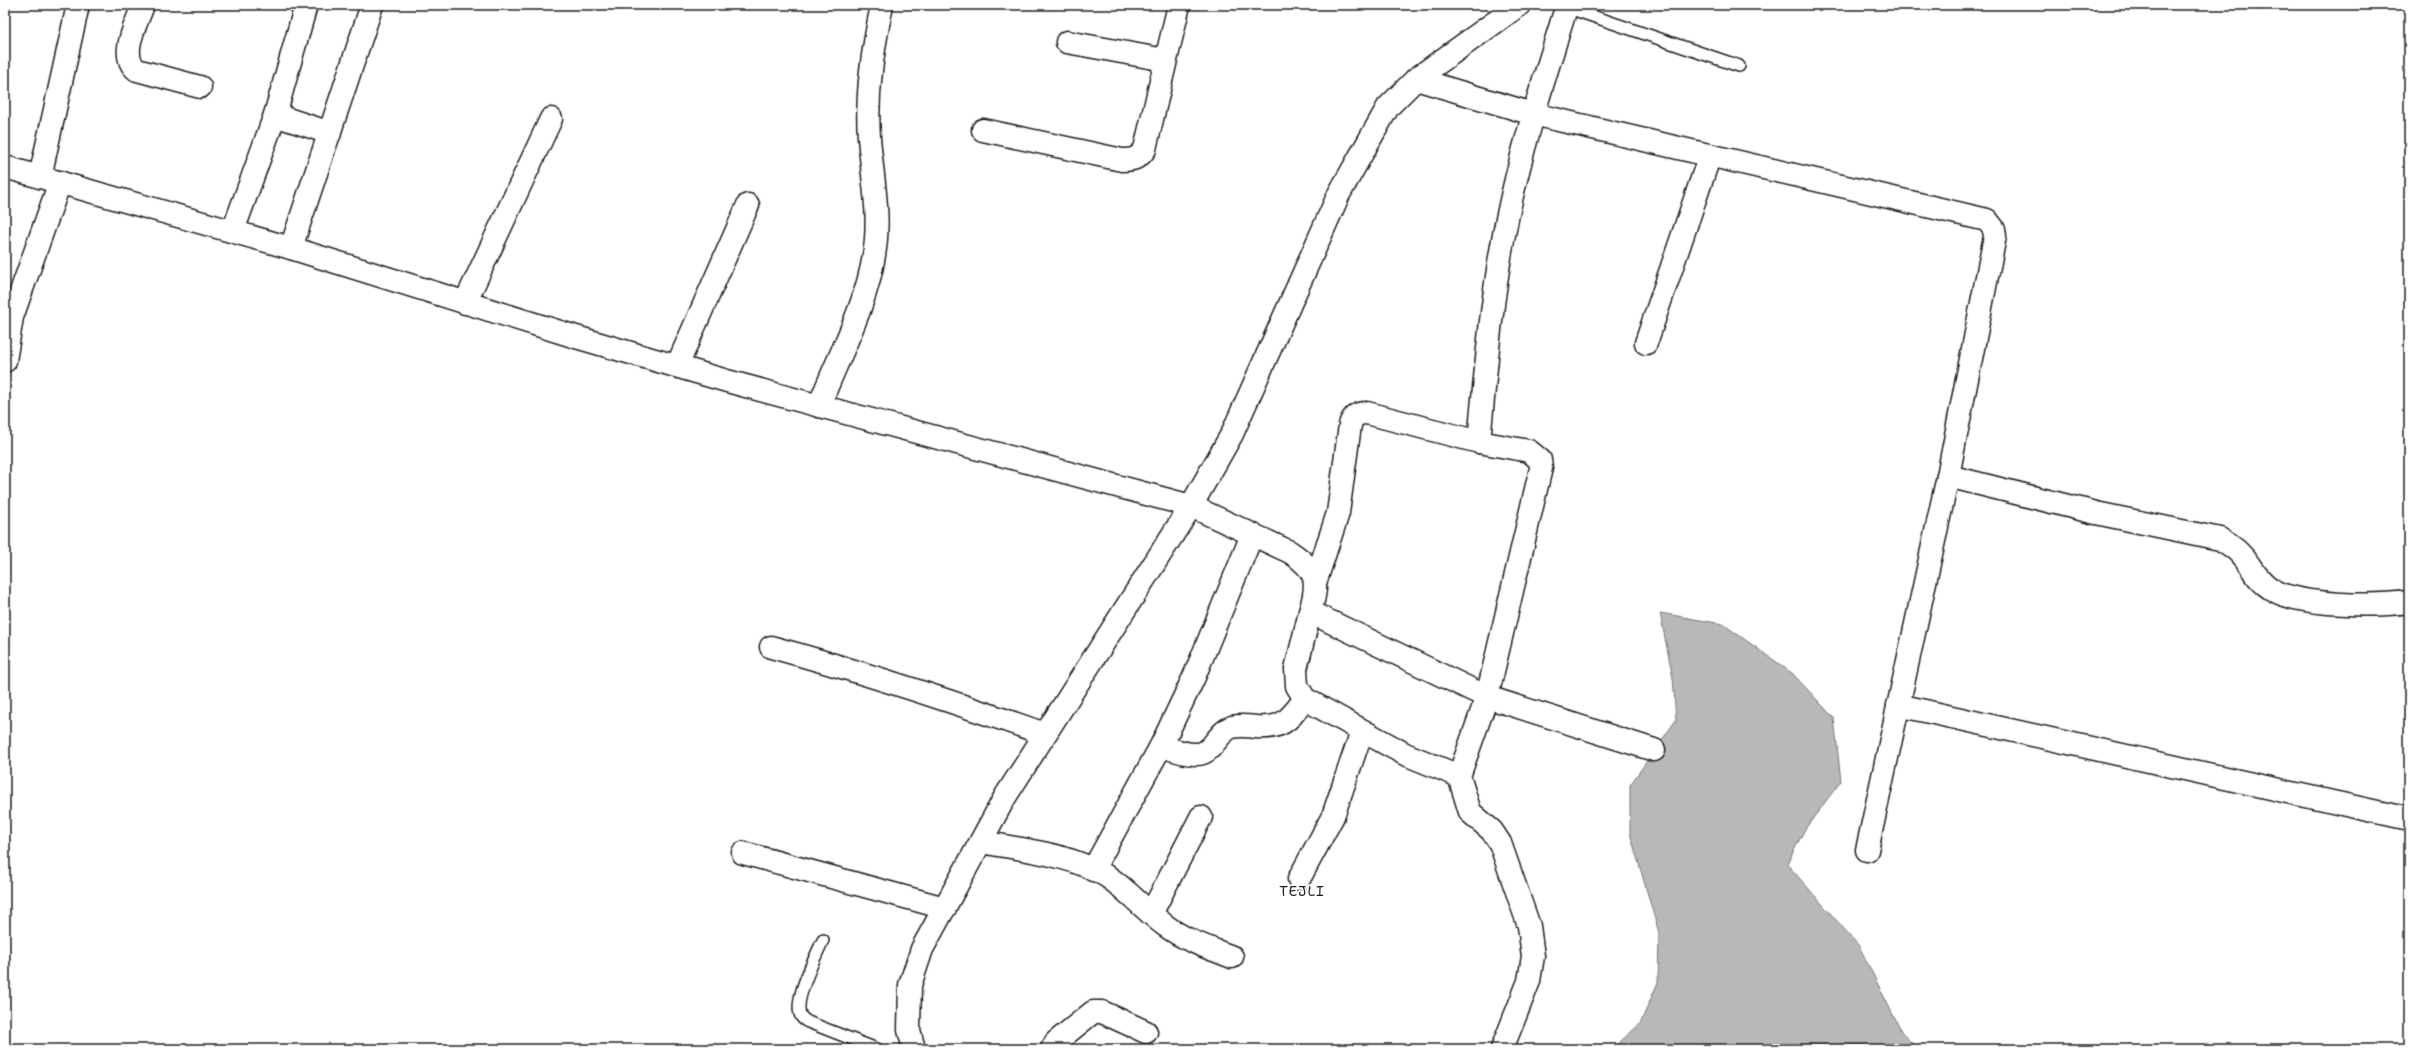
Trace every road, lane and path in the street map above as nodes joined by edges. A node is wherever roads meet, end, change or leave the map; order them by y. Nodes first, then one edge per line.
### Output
1 (78, 5) edge
2 (143, 5) edge
3 (306, 5) edge
4 (372, 5) edge
5 (882, 5) edge
6 (1179, 5) edge
7 (1519, 5) edge
8 (1567, 6) edge
9 (1067, 42) dead end
10 (1165, 60) junction
11 (1739, 66) dead end
12 (1416, 79) junction
13 (200, 87) dead end
14 (275, 114) junction
15 (1533, 114) junction
16 (551, 119) dead end
17 (984, 130) dead end
18 (330, 132) junction
19 (1710, 155) junction
20 (5, 167) edge
21 (50, 180) junction
22 (748, 205) dead end
23 (233, 231) junction
24 (291, 248) junction
25 (465, 302) junction
26 (1646, 343) dead end
27 (5, 361) edge
28 (677, 366) junction
29 (819, 406) junction
30 (1479, 442) junction
31 (1948, 476) junction
32 (1191, 506) junction
33 (1252, 534) junction
34 (1316, 580) junction
35 (2409, 602) edge
36 (1310, 612) junction
37 (771, 647) dead end
38 (1487, 697) junction
39 (1305, 699) junction
40 (1898, 705) junction
41 (1362, 731) junction
42 (1045, 734) junction
43 (1161, 746) junction
44 (1654, 750) dead end
45 (1459, 776) junction
46 (1201, 818) dead end
47 (2409, 820) edge
48 (982, 842) junction
49 (1867, 850) dead end
50 (743, 853) dead end
51 (1093, 870) junction
52 (1299, 880) dead end
53 (945, 908) junction
54 (1151, 914) junction
55 (823, 940) dead end
56 (1232, 957) dead end
57 (1146, 1032) dead end
58 (877, 1049) edge
59 (914, 1049) edge
60 (1052, 1049) edge
61 (1502, 1049) edge

1 - 21 street
2 - 13 street
3 - 14 street
4 - 18 street
5 - 29 street
6 - 10 street
7 - 12 street
8 - 11 lane
8 - 15 street
9 - 10 street
10 - 17 street
12 - 15 street
12 - 32 street
14 - 18 street
14 - 23 street
15 - 19 street
15 - 30 street
16 - 25 street
18 - 24 street
19 - 26 street
19 - 31 street
20 - 21 street
21 - 23 street
21 - 27 street
22 - 28 street
23 - 24 street
24 - 25 street
25 - 28 street
28 - 29 street
29 - 32 street
30 - 34 street
30 - 38 street
31 - 35 street
31 - 40 street
32 - 33 street
32 - 42 street
33 - 34 street
33 - 43 street
34 - 36 street
36 - 38 street
36 - 39 street
37 - 42 street
38 - 44 street
38 - 45 street
39 - 41 street
39 - 43 street
40 - 47 street
40 - 49 street
41 - 45 street
41 - 52 street
42 - 48 street
43 - 51 street
45 - 61 street
46 - 54 street
48 - 51 street
48 - 53 street
50 - 53 street
51 - 54 street
53 - 59 street
54 - 56 street
55 - 58 lane
57 - 60 street

